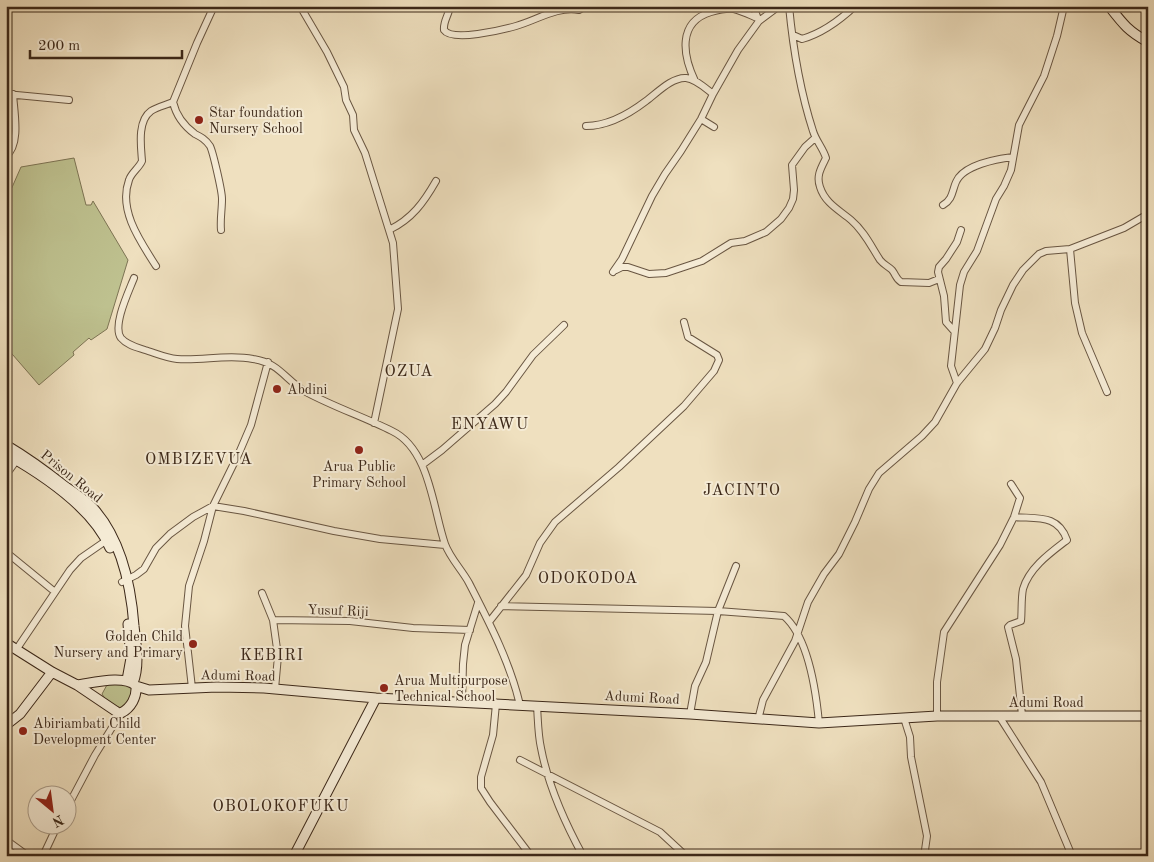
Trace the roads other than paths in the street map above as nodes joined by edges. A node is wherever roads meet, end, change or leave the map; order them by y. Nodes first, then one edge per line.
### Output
1 (214, 6) edge
2 (300, 6) edge
3 (450, 6) edge
4 (586, 6) edge
5 (753, 6) edge
6 (779, 6) edge
7 (790, 6) edge
8 (854, 6) edge
9 (1064, 6) edge
10 (1109, 6) edge
11 (758, 19) junction
12 (793, 35) junction
13 (1148, 42) edge
14 (694, 81) junction
15 (10, 94) edge
16 (712, 94) junction
17 (69, 100) dead end
18 (173, 102) junction
19 (701, 119) junction
20 (586, 126) dead end
21 (714, 127) dead end
22 (815, 138) junction
23 (6, 156) edge
24 (1013, 158) junction
25 (436, 180) dead end
26 (943, 205) dead end
27 (1148, 214) edge
28 (221, 230) dead end
29 (389, 230) junction
30 (961, 230) dead end
31 (1070, 249) junction
32 (156, 266) dead end
33 (134, 278) dead end
34 (939, 279) junction
35 (684, 322) dead end
36 (564, 325) dead end
37 (954, 331) junction
38 (268, 362) junction
39 (957, 383) junction
40 (1107, 392) dead end
41 (374, 423) junction
42 (6, 445) edge
43 (6, 454) edge
44 (19, 457) junction
45 (422, 465) junction
46 (6, 475) edge
47 (1011, 484) dead end
48 (213, 506) junction
49 (1014, 517) junction
50 (107, 540) junction
51 (446, 545) junction
52 (6, 552) edge
53 (736, 566) dead end
54 (124, 581) junction
55 (55, 592) junction
56 (262, 593) dead end
57 (478, 602) junction
58 (501, 606) junction
59 (718, 610) junction
60 (273, 620) junction
61 (488, 622) junction
62 (470, 630) junction
63 (797, 633) junction
64 (6, 644) edge
65 (16, 650) junction
66 (52, 672) junction
67 (102, 682) junction
68 (77, 685) junction
69 (133, 686) junction
70 (192, 688) junction
71 (275, 689) junction
72 (376, 698) junction
73 (98, 700) junction
74 (462, 702) junction
75 (496, 704) junction
76 (520, 705) junction
77 (537, 706) junction
78 (121, 713) junction
79 (690, 714) junction
80 (1022, 715) junction
81 (937, 716) junction
82 (999, 716) junction
83 (1148, 716) edge
84 (904, 718) junction
85 (758, 720) junction
86 (818, 723) junction
87 (6, 725) edge
88 (520, 760) dead end
89 (548, 774) junction
90 (78, 787) edge
91 (53, 834) edge
92 (6, 840) edge
93 (295, 855) edge
94 (28, 856) edge
95 (43, 856) edge
96 (531, 856) edge
97 (583, 856) edge
98 (686, 856) edge
99 (928, 856) edge
100 (1072, 856) edge

1 - 18 street
2 - 29 street
3 - 4 street
5 - 11 street
6 - 11 street
7 - 12 street
8 - 12 street
9 - 24 street
10 - 13 main road
11 - 14 street
11 - 16 street
12 - 22 street
14 - 16 street
14 - 20 street
15 - 17 street
15 - 23 street
16 - 19 street
18 - 28 street
18 - 32 street
19 - 21 street
19 - 22 street
22 - 34 street
24 - 26 street
24 - 37 street
25 - 29 street
27 - 31 street
29 - 41 street
30 - 34 street
31 - 39 street
31 - 40 street
33 - 38 street
34 - 37 street
35 - 58 street
36 - 45 street
37 - 39 street
38 - 41 street
38 - 48 street
39 - 63 street
41 - 45 street
42 - 44 main road, Prison Road
43 - 44 main road, Prison Road
44 - 46 street
44 - 50 main road, Prison Road
44 - 54 main road, Prison Road
45 - 51 street
47 - 49 street
48 - 51 street
48 - 54 street
48 - 70 street
49 - 80 street
49 - 81 street
50 - 54 main road, Prison Road
50 - 55 street
51 - 57 street
52 - 55 street
53 - 59 street
54 - 69 main road, Prison Road
55 - 65 street
56 - 60 street
57 - 61 street
57 - 62 street
58 - 59 street
58 - 61 street
59 - 63 street
59 - 79 street
60 - 62 street, Yusuf Riji
60 - 71 street
61 - 76 street
62 - 74 street
63 - 85 street
63 - 86 street
64 - 65 main road
65 - 66 main road
66 - 68 main road
66 - 87 main road
67 - 68 main road, Adumi Road
67 - 69 main road, Adumi Road
67 - 73 main road
68 - 73 main road
69 - 70 main road, Adumi Road
69 - 78 main road
70 - 71 main road, Adumi Road
71 - 72 main road, Adumi Road
72 - 74 main road, Adumi Road
72 - 93 main road
73 - 78 main road
74 - 75 main road, Adumi Road
75 - 76 main road, Adumi Road
75 - 96 street
76 - 77 main road, Adumi Road
77 - 79 main road, Adumi Road
77 - 89 street
78 - 90 street
79 - 85 main road, Adumi Road
80 - 82 main road, Adumi Road
80 - 83 main road, Adumi Road
81 - 82 main road, Adumi Road
81 - 84 main road, Adumi Road
82 - 100 street
84 - 86 main road, Adumi Road
84 - 99 street
85 - 86 main road, Adumi Road
88 - 89 street
89 - 97 street
89 - 98 street
91 - 95 street
92 - 94 street

